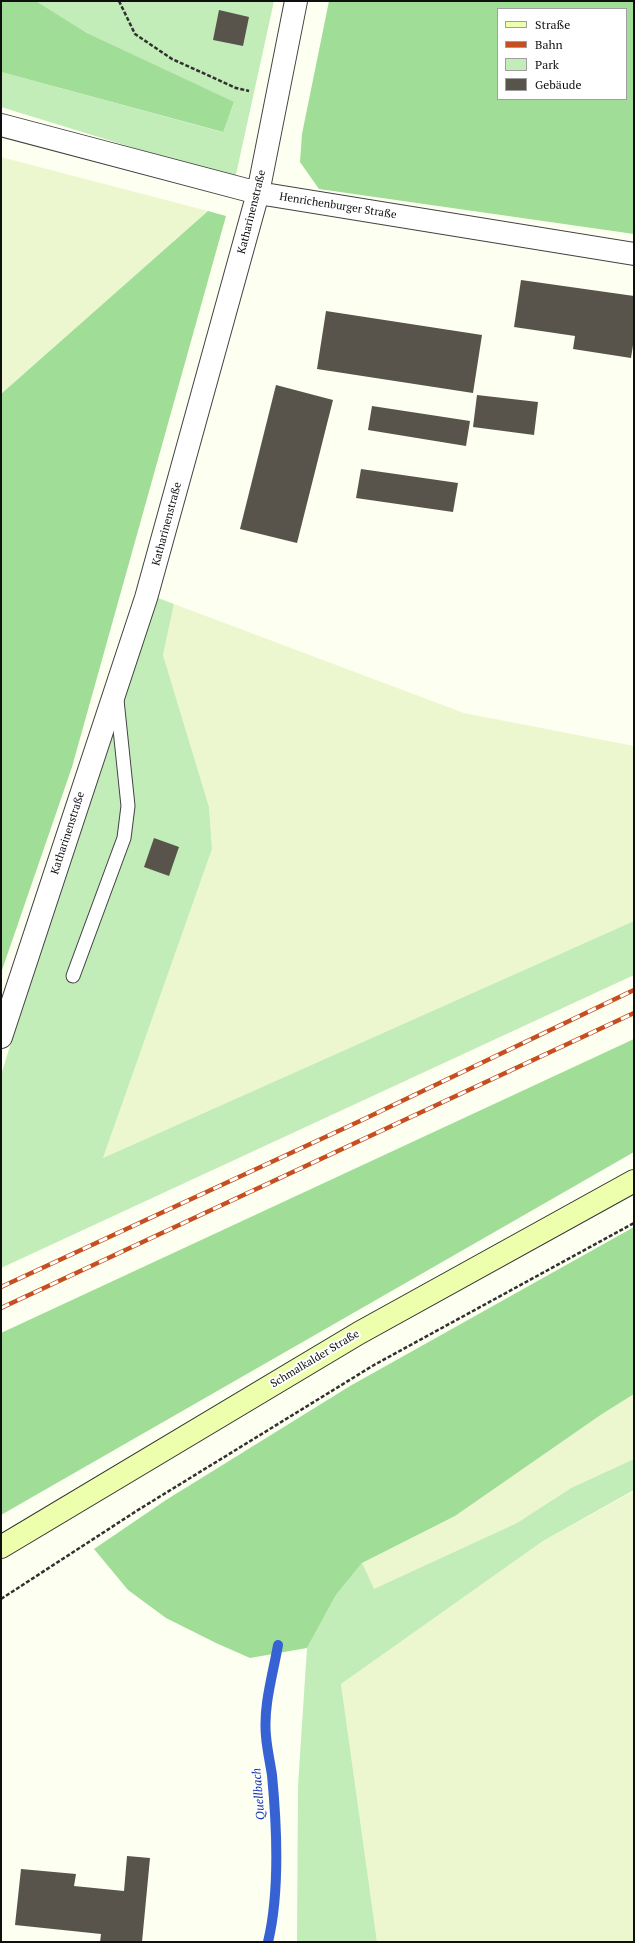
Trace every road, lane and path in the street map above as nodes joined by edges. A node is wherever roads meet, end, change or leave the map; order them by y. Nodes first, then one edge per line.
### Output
1 (119, 1) edge
2 (296, 1) edge
3 (276, 98) junction
4 (1, 125) edge
5 (258, 193) junction
6 (634, 254) edge
7 (116, 690) junction
8 (73, 976) dead end
9 (1, 1037) edge
10 (634, 1181) edge
11 (634, 1223) edge
12 (1, 1547) edge
13 (1, 1599) edge

1 - 3 path
2 - 3 street, Katharinenstraße
3 - 5 street, Katharinenstraße
4 - 5 street, Henrichenburger Straße
5 - 6 street, Henrichenburger Straße
5 - 7 street, Katharinenstraße
7 - 8 lane
7 - 9 street, Katharinenstraße
10 - 12 main road, Schmalkalder Straße
11 - 13 path

